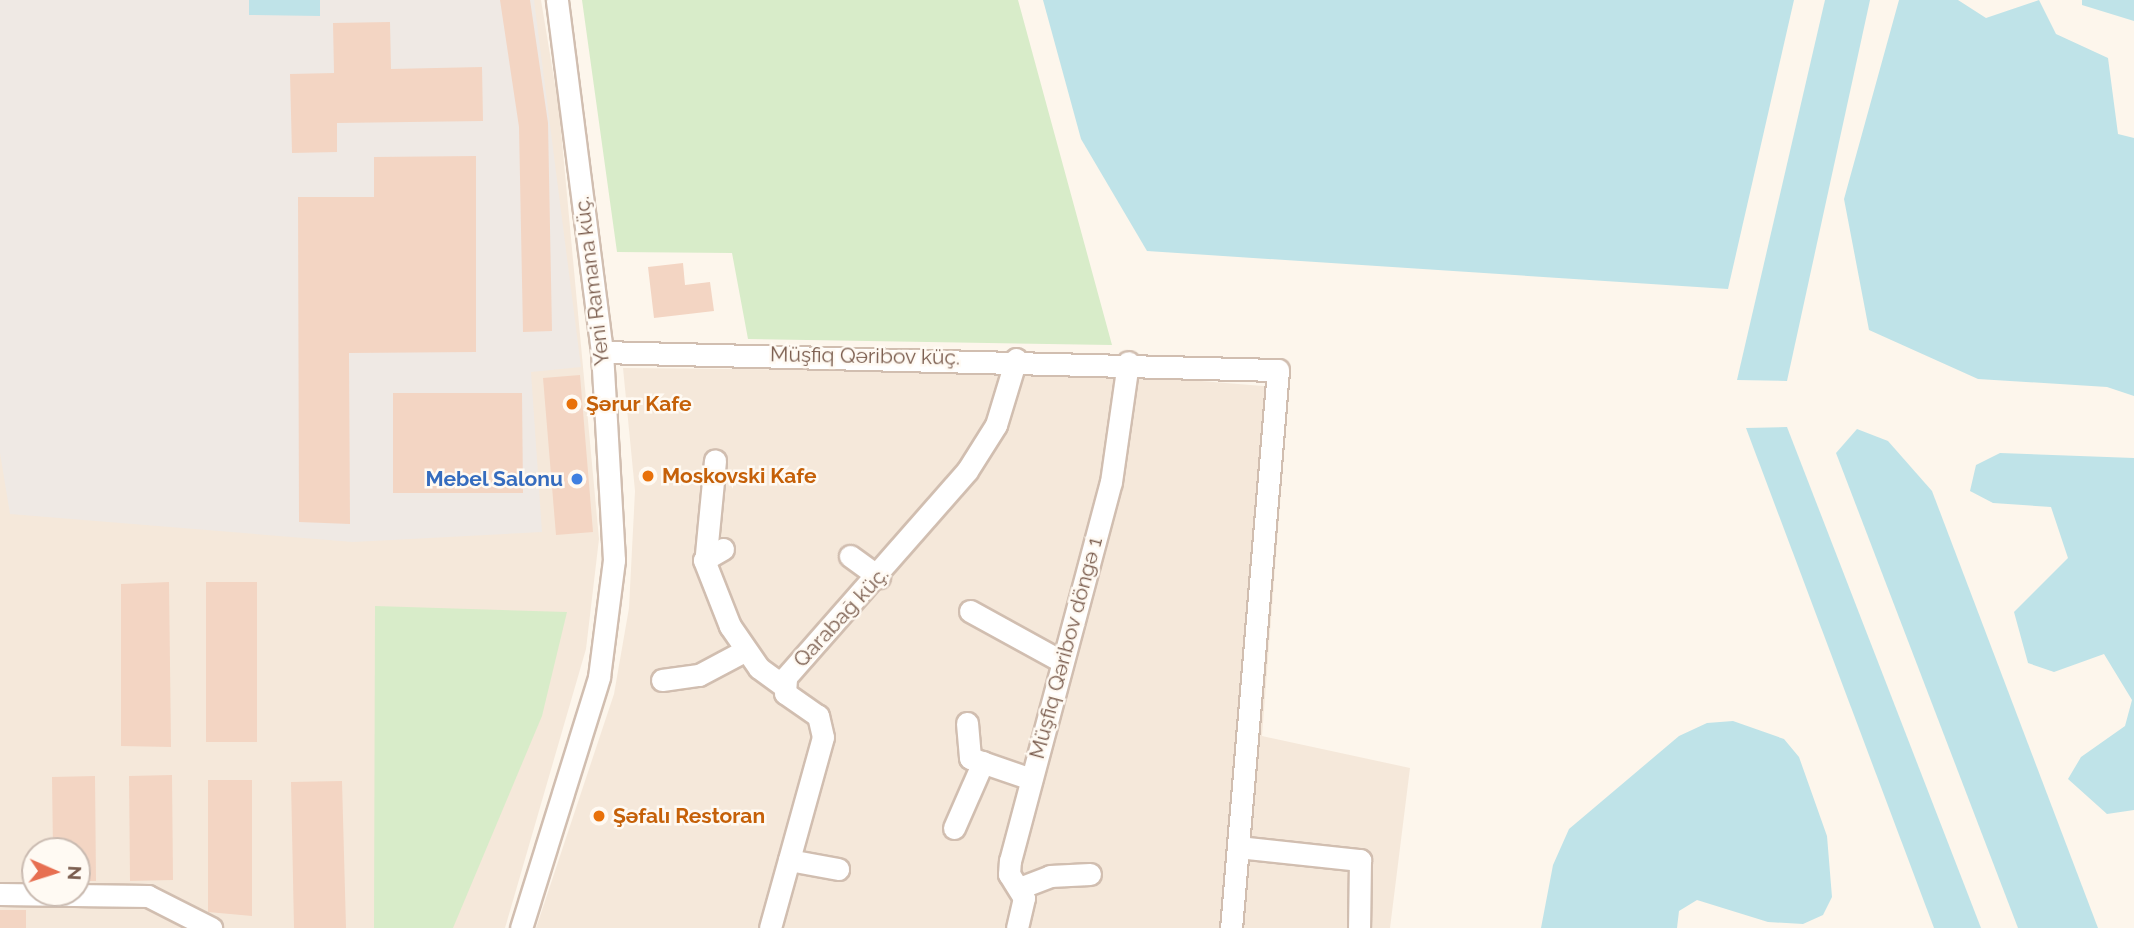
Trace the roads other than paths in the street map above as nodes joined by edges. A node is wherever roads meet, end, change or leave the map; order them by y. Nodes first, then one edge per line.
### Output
1 (557, 0) edge
2 (602, 352) junction
3 (1016, 359) junction
4 (1128, 362) junction
5 (715, 460) dead end
6 (850, 556) dead end
7 (878, 577) junction
8 (970, 611) dead end
9 (746, 650) junction
10 (1061, 661) junction
11 (662, 680) dead end
12 (784, 686) junction
13 (967, 723) dead end
14 (983, 762) junction
15 (1031, 779) junction
16 (954, 828) dead end
17 (1238, 847) junction
18 (789, 859) junction
19 (838, 869) dead end
20 (1090, 874) dead end
21 (1022, 887) junction
22 (0, 894) edge
23 (211, 928) edge
24 (521, 928) edge
25 (771, 928) edge
26 (1017, 928) edge
27 (1231, 928) edge
28 (1359, 928) edge

1 - 2 street, Yeni Ramana küç.
2 - 3 street, Müşfiq Qəribov küç.
2 - 24 street, Yeni Ramana küç.
3 - 4 street, Müşfiq Qəribov küç.
3 - 7 street, Qarabağ küç.
4 - 10 street, Müşfiq Qəribov döngə 1
4 - 17 street, Müşfiq Qəribov küç.
5 - 9 street
6 - 7 street
7 - 12 street, Qarabağ küç.
8 - 10 street
9 - 11 street
9 - 12 street
10 - 15 street, Müşfiq Qəribov döngə 1
12 - 18 street, Qarabağ küç.
13 - 14 street
14 - 15 street
14 - 16 street
15 - 21 street, Müşfiq Qəribov döngə 1
17 - 27 street
17 - 28 street
18 - 19 street
18 - 25 street, Qarabağ küç.
20 - 21 street
21 - 26 street, Müşfiq Qəribov döngə 1
22 - 23 street

